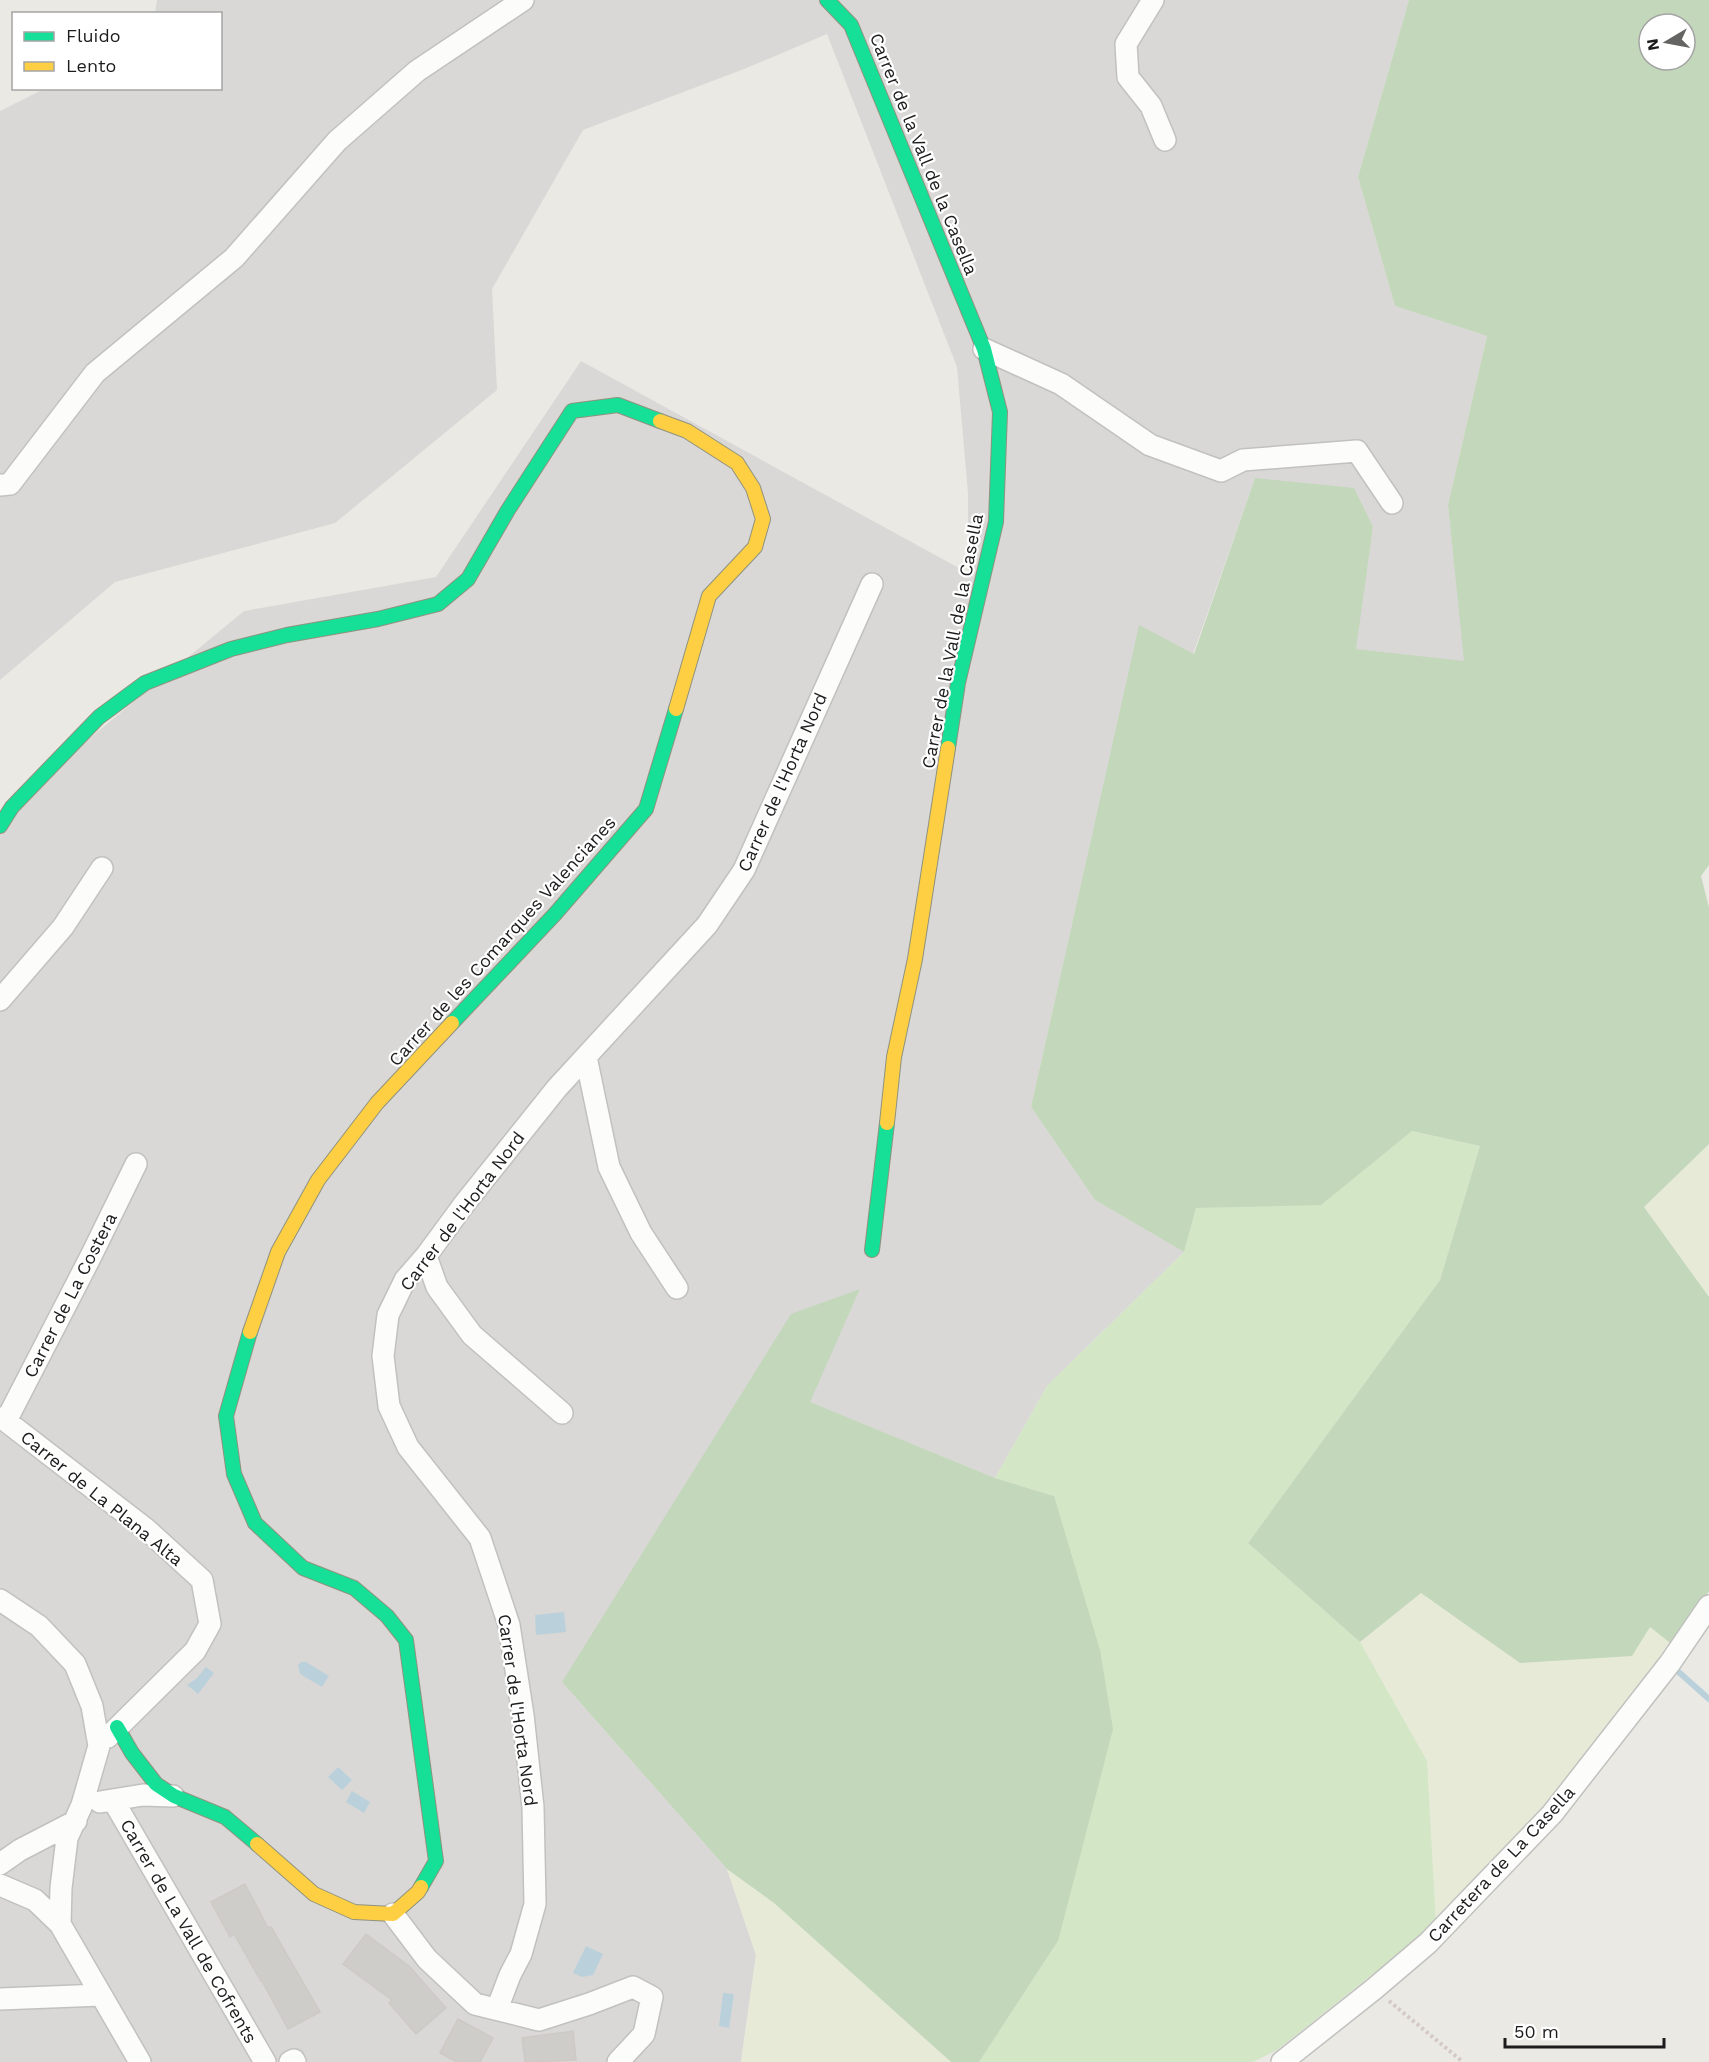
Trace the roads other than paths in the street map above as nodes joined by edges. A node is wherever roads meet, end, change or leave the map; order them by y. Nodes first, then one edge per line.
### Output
1 (523, 0) edge
2 (827, 0) edge
3 (1153, 0) edge
4 (1165, 140) dead end
5 (984, 349) junction
6 (0, 485) edge
7 (1392, 503) dead end
8 (872, 584) dead end
9 (0, 826) edge
10 (102, 868) dead end
11 (0, 1000) edge
12 (586, 1057) junction
13 (136, 1164) dead end
14 (872, 1250) dead end
15 (426, 1256) junction
16 (676, 1288) dead end
17 (562, 1413) dead end
18 (3, 1420) edge
19 (0, 1600) edge
20 (1709, 1606) edge
21 (117, 1727) junction
22 (99, 1746) junction
23 (174, 1796) junction
24 (113, 1800) junction
25 (79, 1813) junction
26 (0, 1864) edge
27 (0, 1885) edge
28 (393, 1914) junction
29 (60, 1924) junction
30 (101, 1995) junction
31 (0, 2000) edge
32 (496, 2009) junction
33 (140, 2062) edge
34 (265, 2062) edge
35 (290, 2062) edge
36 (295, 2062) edge
37 (618, 2062) edge
38 (1282, 2062) edge

1 - 6 street
2 - 5 street, Carrer de la Vall de la Casella
3 - 4 street
5 - 7 street
5 - 14 street, Carrer de la Vall de la Casella
8 - 12 street, Carrer de l'Horta Nord
9 - 28 street, Carrer de les Comarques Valencianes
10 - 11 street
12 - 15 street, Carrer de l'Horta Nord
12 - 16 street
13 - 18 street, Carrer de La Costera
15 - 17 street
15 - 32 street, Carrer de l'Horta Nord
18 - 21 street, Carrer de La Plana Alta
19 - 22 street
20 - 38 street, Carretera de La Casella
21 - 22 street, Carrer de La Plana Alta
21 - 23 street
22 - 25 street
23 - 24 street
23 - 28 street
24 - 25 street
24 - 34 street, Carrer de La Vall de Cofrents
25 - 26 street
25 - 29 street
27 - 29 street
28 - 32 street
29 - 30 street
30 - 31 street
30 - 33 street
32 - 37 street
35 - 36 street

